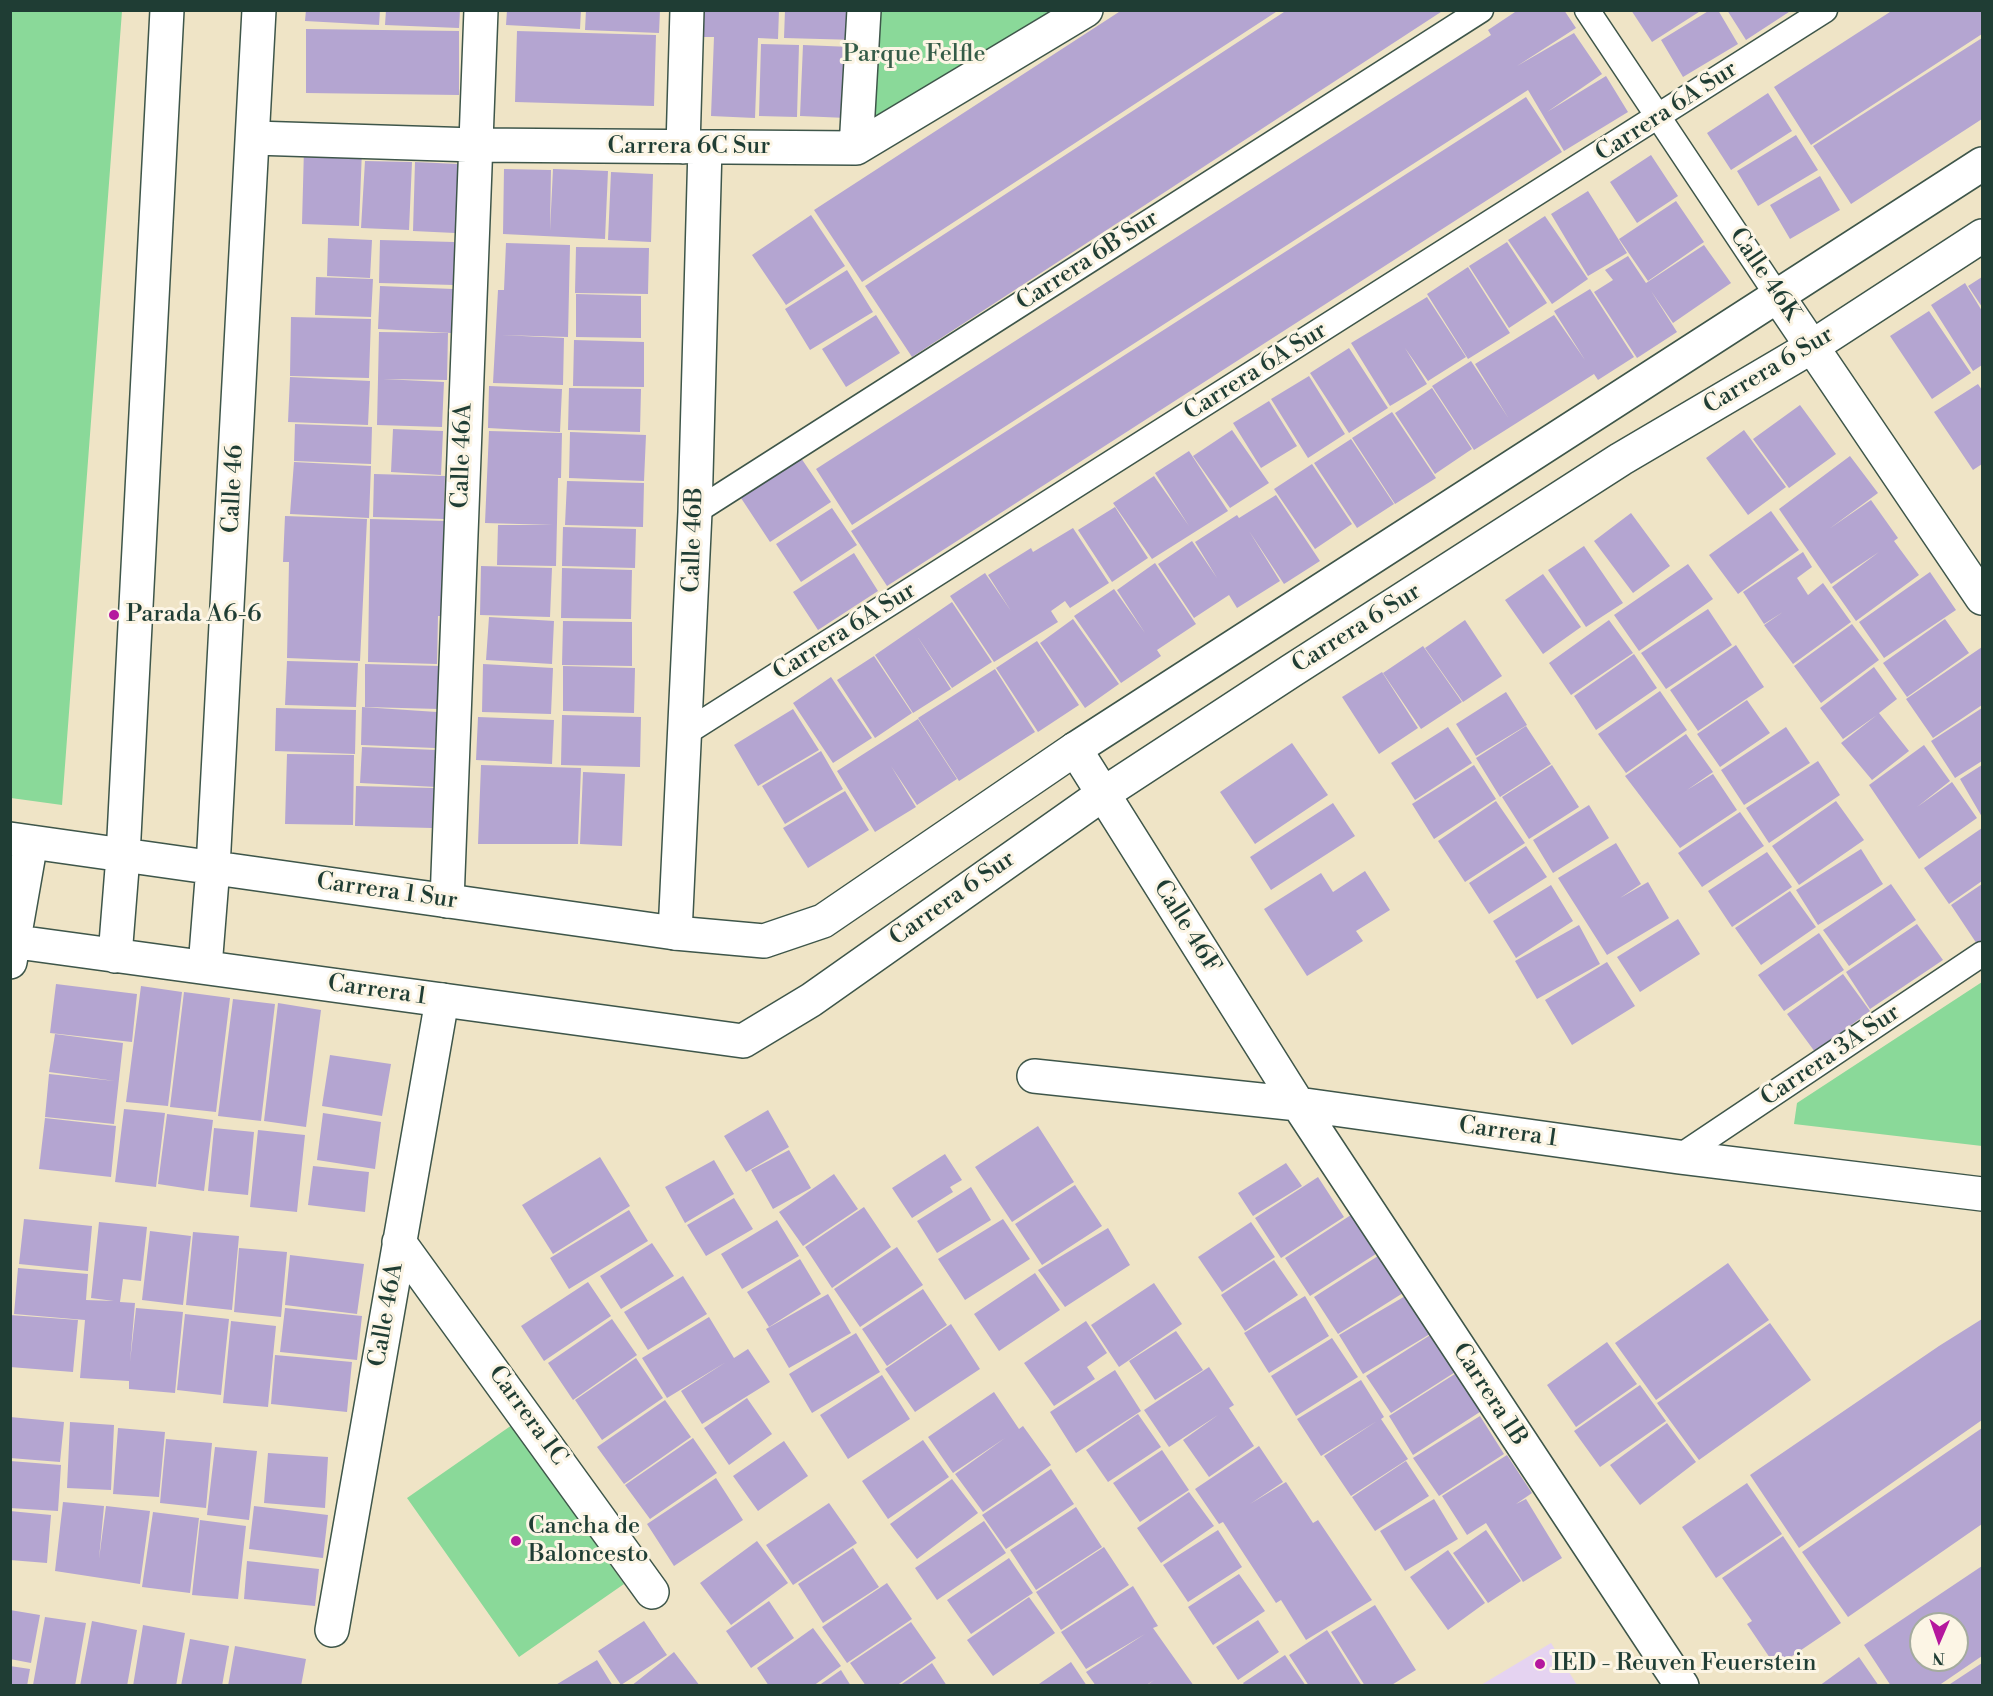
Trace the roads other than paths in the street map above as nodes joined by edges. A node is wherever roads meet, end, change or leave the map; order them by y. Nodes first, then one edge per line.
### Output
1 (167, 10) edge
2 (258, 10) edge
3 (481, 10) edge
4 (687, 10) edge
5 (864, 10) edge
6 (1086, 10) edge
7 (1481, 10) edge
8 (1587, 10) edge
9 (1825, 10) edge
10 (1658, 118) junction
11 (254, 138) junction
12 (474, 145) junction
13 (694, 147) junction
14 (856, 148) junction
15 (1983, 164) edge
16 (1983, 236) edge
17 (1778, 295) junction
18 (1813, 346) junction
19 (695, 512) junction
20 (1983, 598) edge
21 (687, 732) junction
22 (1075, 749) junction
23 (1102, 794) junction
24 (21, 841) edge
25 (123, 855) junction
26 (213, 867) junction
27 (447, 901) junction
28 (675, 933) junction
29 (12, 948) edge
30 (1983, 954) edge
31 (115, 956) junction
32 (205, 967) junction
33 (442, 1000) junction
34 (743, 1041) joint
35 (1034, 1076) dead end
36 (1298, 1104) junction
37 (1678, 1157) junction
38 (1983, 1194) edge
39 (399, 1242) junction
40 (652, 1592) dead end
41 (332, 1630) dead end
42 (1682, 1686) edge

1 - 25 street
2 - 11 street, Calle 46
3 - 12 street, Calle 46A
4 - 13 street, Calle 46B
5 - 14 street
6 - 14 street
7 - 19 lane, Carrera 6B Sur
8 - 10 lane, Calle 46K
9 - 10 lane, Carrera 6A Sur
10 - 17 lane, Calle 46K
10 - 21 lane, Carrera 6A Sur
11 - 12 street, Carrera 6C Sur
11 - 26 street, Calle 46
12 - 13 street, Carrera 6C Sur
12 - 27 street, Calle 46A
13 - 14 street, Carrera 6C Sur
13 - 19 street, Calle 46B
15 - 17 street
16 - 18 street, Carrera 6 Sur
17 - 18 street, Calle 46K
17 - 22 street
18 - 20 street, Calle 46K
18 - 23 street, Carrera 6 Sur
19 - 21 street, Calle 46B
21 - 28 street, Calle 46B
22 - 23 street, Calle 46F
22 - 28 street, Carrera 1 Sur
23 - 34 street, Carrera 6 Sur
23 - 36 street, Calle 46F
24 - 25 street, Carrera 1 Sur
24 - 29 street
25 - 26 street, Carrera 1 Sur
25 - 31 street
26 - 27 street, Carrera 1 Sur
26 - 32 street, Calle 46
27 - 28 street, Carrera 1 Sur
29 - 31 street, Carrera 1
30 - 37 lane, Carrera 3A Sur
31 - 32 street, Carrera 1
32 - 33 street, Carrera 1
33 - 34 street, Carrera 1
33 - 39 street, Calle 46A
35 - 36 street, Carrera 1
36 - 37 street, Carrera 1
36 - 42 street, Carrera 1B
37 - 38 street, Carrera 1
39 - 40 street, Carrera 1C
39 - 41 street, Calle 46A

